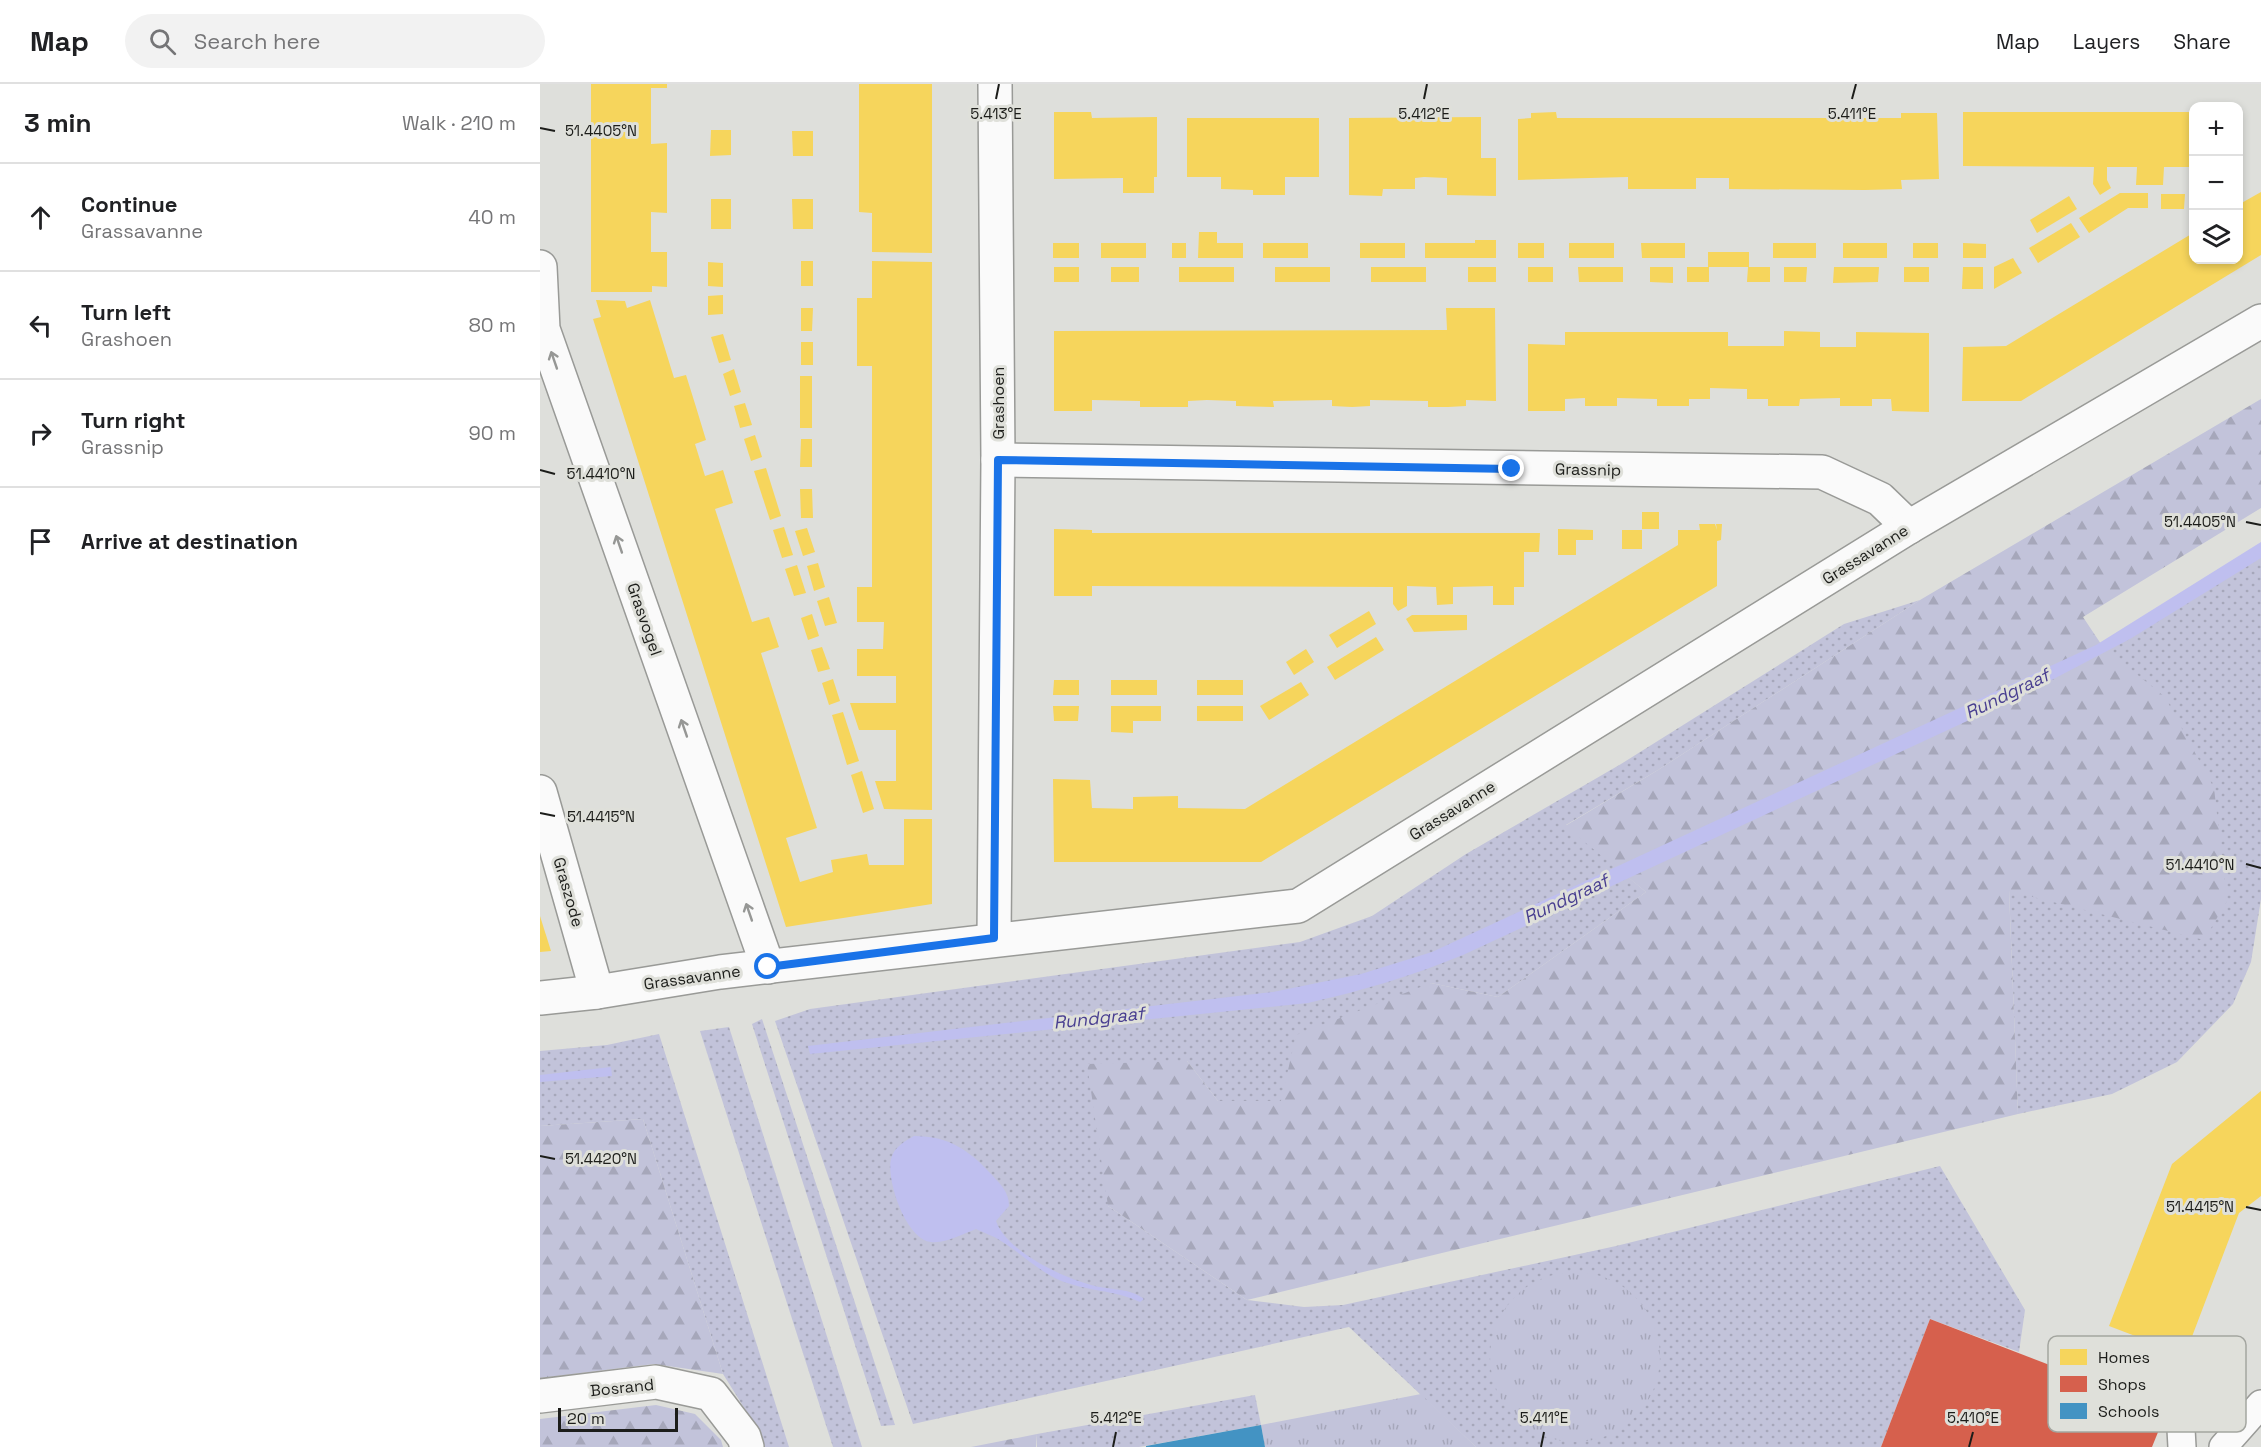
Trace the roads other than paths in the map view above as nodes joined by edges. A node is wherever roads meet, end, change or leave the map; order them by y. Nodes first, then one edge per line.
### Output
1 (995, 84) edge
2 (540, 267) edge
3 (2261, 321) edge
4 (998, 460) junction
5 (1909, 527) junction
6 (540, 792) edge
7 (994, 938) junction
8 (768, 967) junction
9 (597, 992) junction
10 (540, 998) edge
11 (540, 1396) edge
12 (2261, 1404) edge
13 (2246, 1421) edge
14 (2181, 1432) edge
15 (2236, 1432) edge
16 (747, 1447) edge
17 (2182, 1447) edge
18 (2223, 1447) edge

1 - 4 street, Grashoen
8 -> 2 street, Grasvogel
3 - 5 street, Grassavanne
4 - 5 street, Grassnip
4 - 7 street, Grashoen
5 - 7 street, Grassavanne
6 - 9 street, Graszode
7 - 8 street, Grassavanne
8 - 9 street, Grassavanne
9 - 10 street, Grassavanne
11 - 16 street, Bosrand
12 - 13 street
14 - 17 street
15 - 18 street

